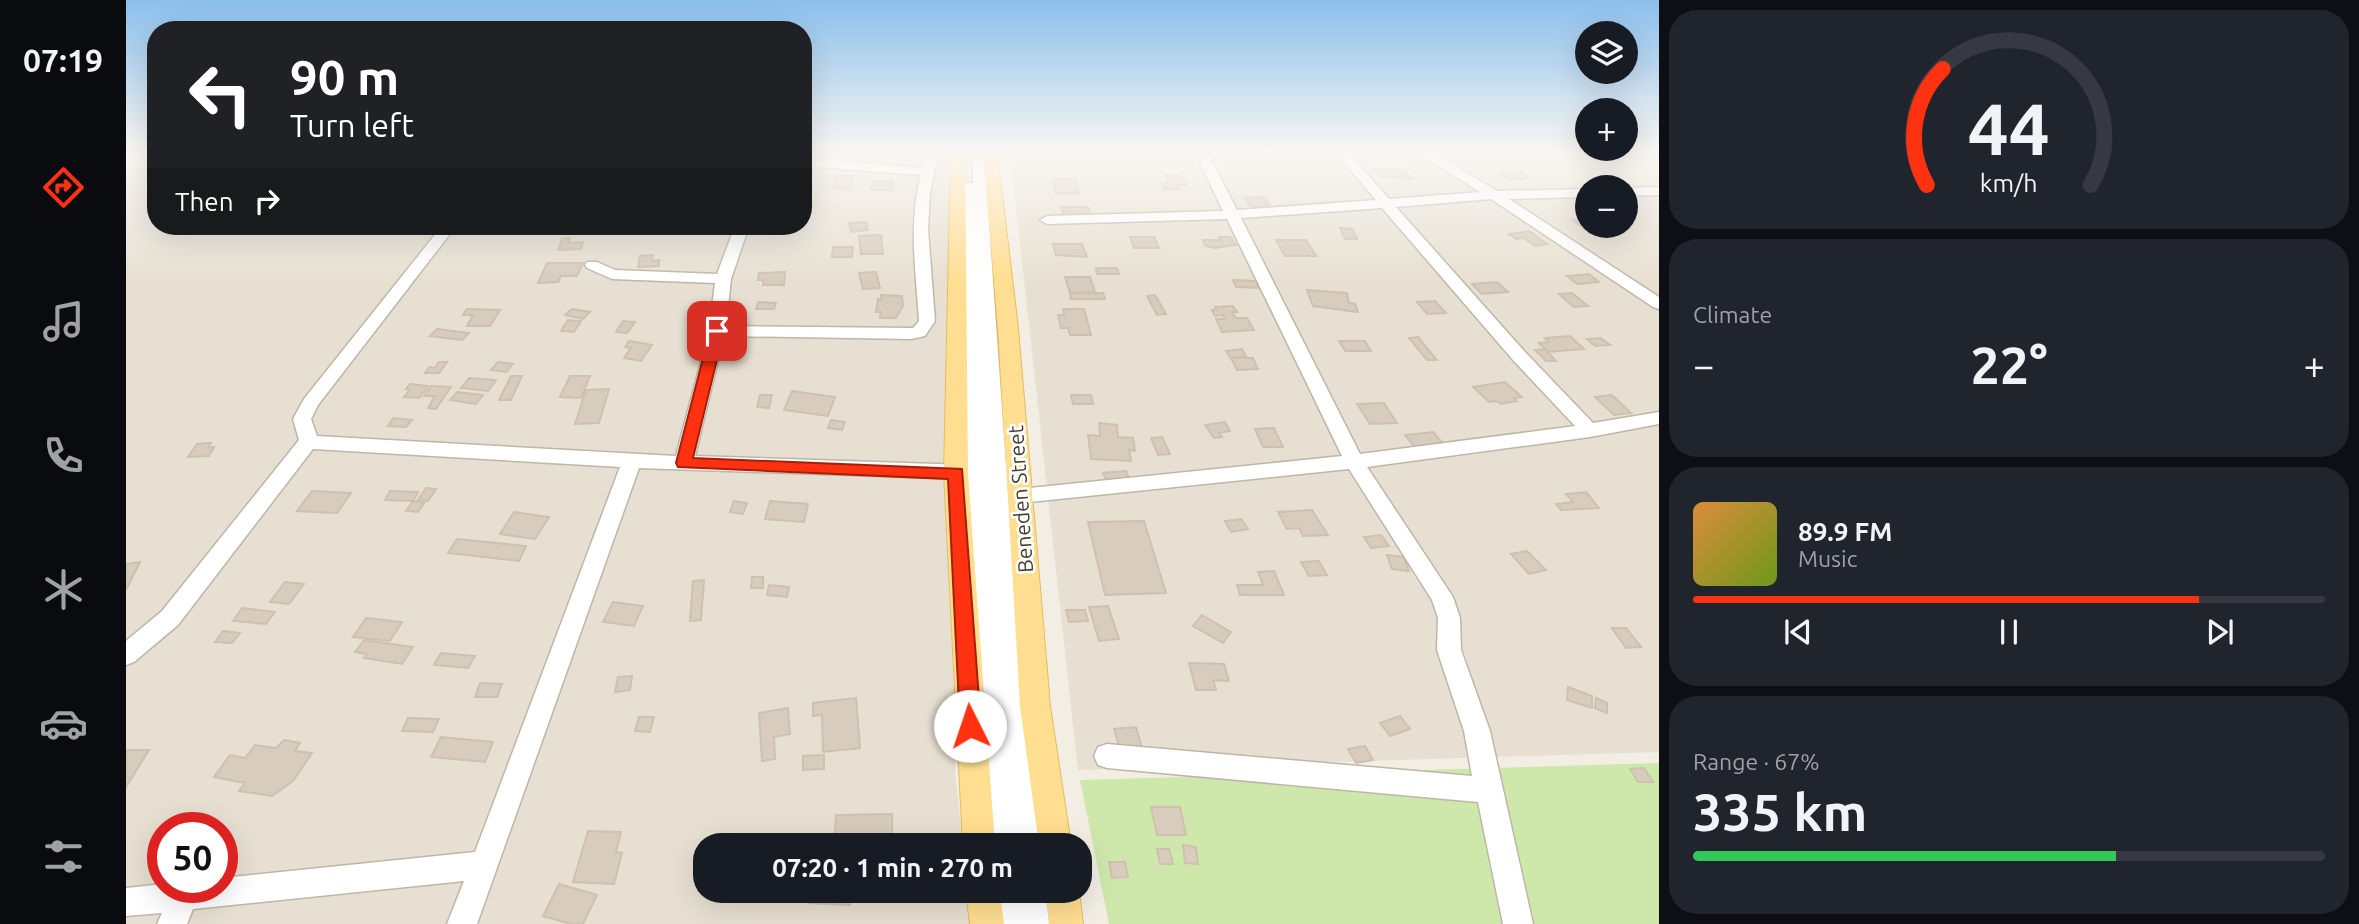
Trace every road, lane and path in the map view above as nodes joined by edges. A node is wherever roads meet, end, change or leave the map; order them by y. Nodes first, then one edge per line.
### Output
1 (923, 195) edge
2 (963, 195) edge
3 (969, 195) edge
4 (980, 195) edge
5 (994, 195) edge
6 (1222, 195) edge
7 (1377, 195) edge
8 (1492, 195) edge
9 (1494, 195) edge
10 (1384, 203) junction
11 (1232, 215) junction
12 (1047, 220) dead end
13 (442, 235) edge
14 (739, 235) edge
15 (592, 265) dead end
16 (723, 279) junction
17 (1659, 304) edge
18 (717, 331) junction
19 (1659, 418) edge
20 (1590, 430) junction
21 (309, 441) junction
22 (632, 461) junction
23 (1354, 461) junction
24 (684, 463) junction
25 (994, 478) junction
26 (130, 651) edge
27 (1107, 756) dead end
28 (1488, 790) junction
29 (979, 833) edge
30 (1007, 833) edge
31 (1031, 833) edge
32 (1053, 833) edge
33 (483, 865) junction
34 (238, 890) edge
35 (147, 899) edge
36 (126, 902) edge
37 (181, 903) edge
38 (985, 903) edge
39 (1014, 903) edge
40 (1038, 903) edge
41 (1063, 903) edge
42 (173, 924) edge
43 (462, 924) edge
44 (987, 924) edge
45 (1017, 924) edge
46 (1041, 924) edge
47 (1066, 924) edge
48 (1518, 924) edge

1 - 18 street
2 - 25 main road, Beneden Street
3 - 25 street
4 - 25 street
5 - 25 main road, Beneden Street
6 - 11 street
7 - 10 street
8 - 10 street
9 - 17 street
10 - 11 street
10 - 20 street
11 - 12 street
11 - 23 street
13 - 21 street
14 - 16 street
15 - 16 street
16 - 18 street
18 - 24 street
19 - 20 street
20 - 23 street
21 - 22 street
21 - 26 street
22 - 24 street
22 - 33 street
23 - 25 street
23 - 28 street
24 - 25 street
25 - 29 main road, Beneden Street
25 - 30 street
25 - 31 street
25 - 32 main road, Beneden Street
27 - 28 street
28 - 48 street
33 - 34 street
33 - 43 street
35 - 36 street
37 - 42 street
38 - 44 main road
39 - 45 street
40 - 46 street
41 - 47 main road

